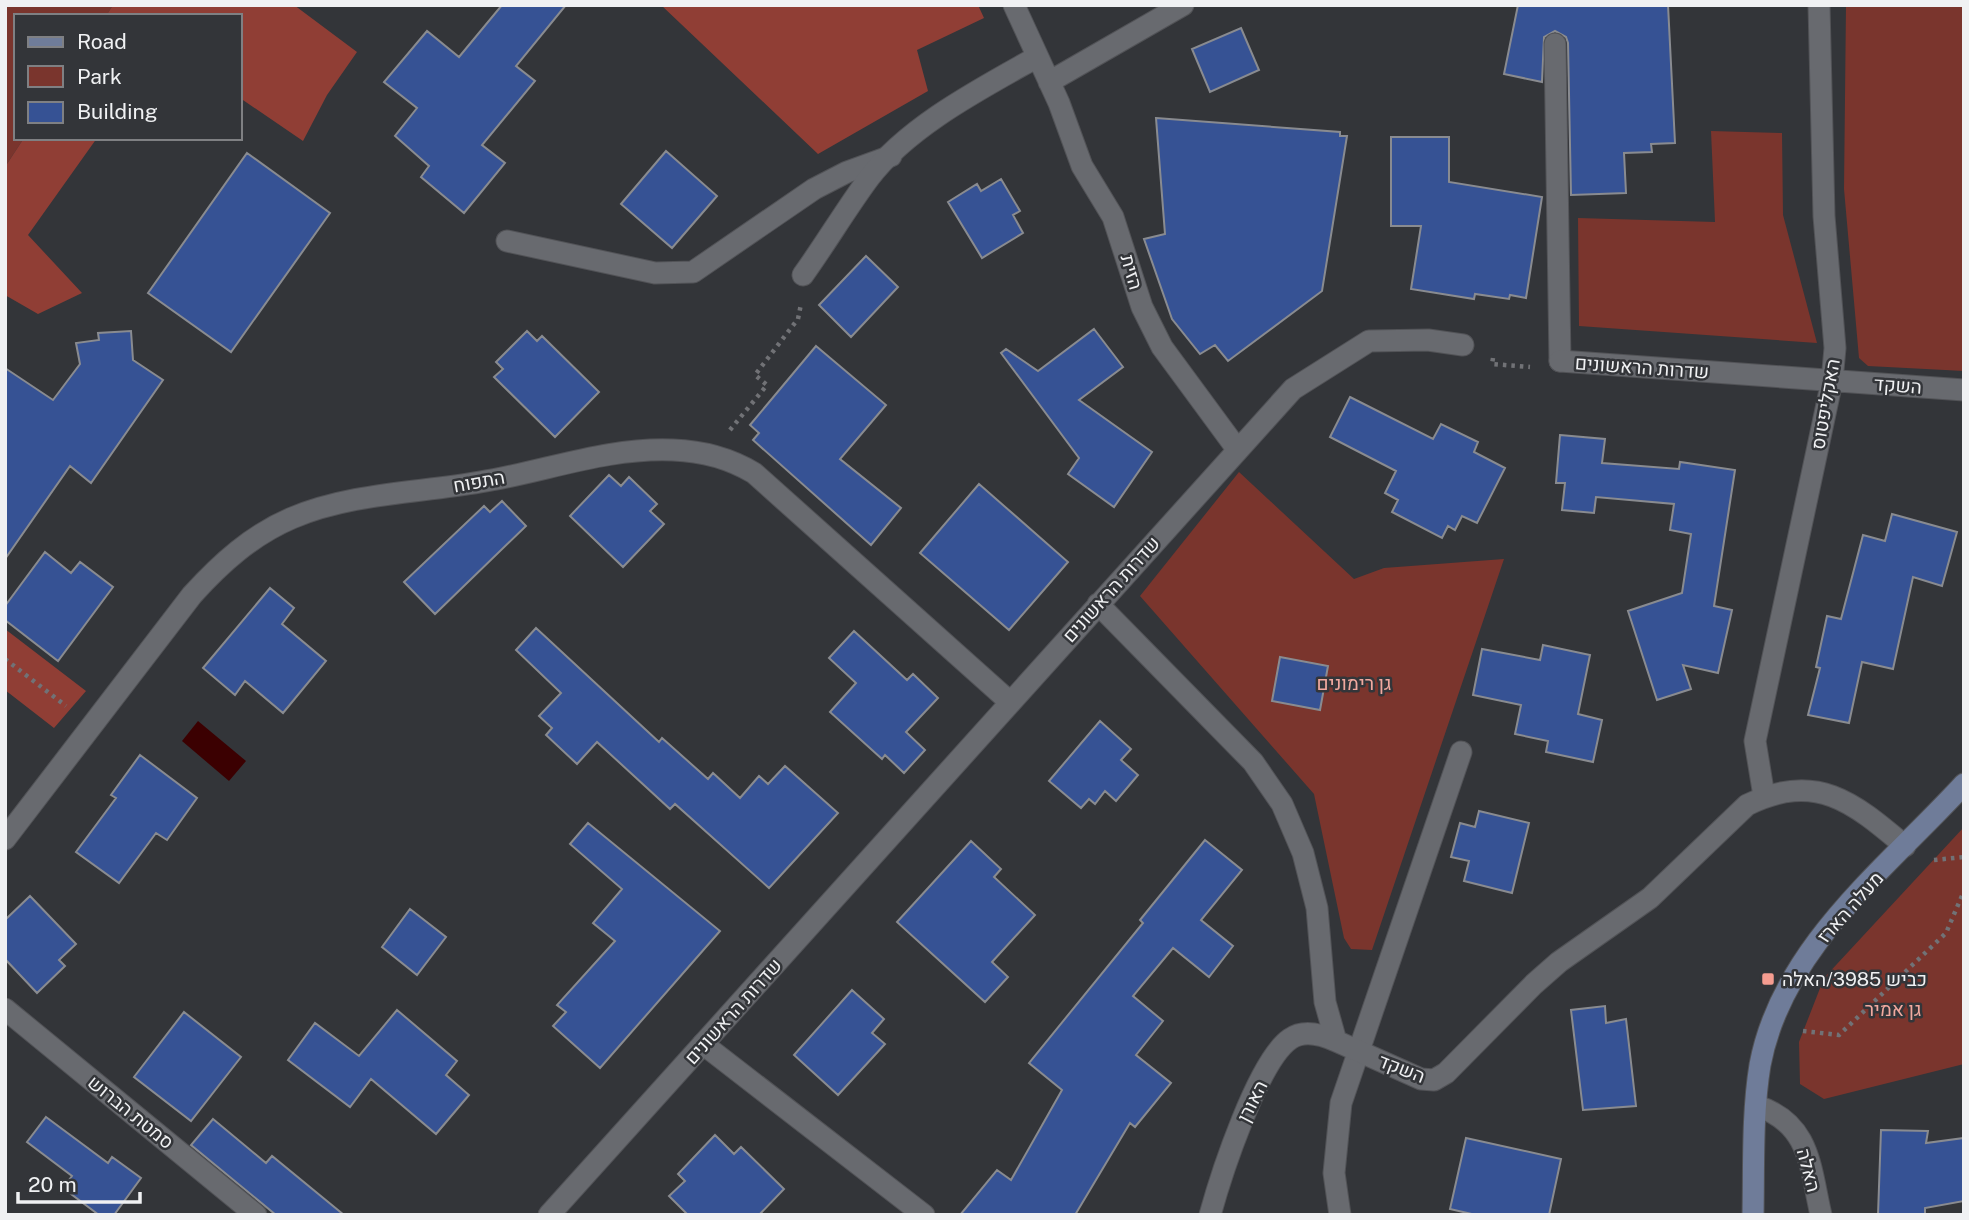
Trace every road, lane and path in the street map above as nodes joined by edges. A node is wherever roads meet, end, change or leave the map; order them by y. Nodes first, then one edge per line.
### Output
1 (1014, 5) edge
2 (1183, 5) edge
3 (1819, 5) edge
4 (1555, 44) dead end
5 (1037, 57) junction
6 (1049, 82) junction
7 (891, 156) junction
8 (507, 241) dead end
9 (803, 275) joint
10 (1463, 345) joint
11 (1560, 361) junction
12 (1832, 381) junction
13 (1964, 390) edge
14 (1237, 449) junction
15 (710, 454) junction
16 (1098, 604) junction
17 (5, 659) edge
18 (1010, 702) junction
19 (92, 725) junction
20 (1461, 752) dead end
21 (1964, 784) edge
22 (1765, 796) junction
23 (5, 839) edge
24 (1905, 846) junction
25 (1964, 891) edge
26 (5, 1009) edge
27 (1770, 1028) junction
28 (1336, 1041) junction
29 (703, 1044) junction
30 (1359, 1051) junction
31 (1756, 1106) junction
32 (256, 1215) edge
33 (550, 1215) edge
34 (924, 1215) edge
35 (1210, 1215) edge
36 (1340, 1215) edge
37 (1753, 1215) edge
38 (1821, 1215) edge

1 - 5 street, הזית
2 - 6 street
3 - 12 street, האקליפטוס
4 - 11 street
5 - 6 street, הזית
5 - 7 street
6 - 14 street, הזית
7 - 8 street
7 - 9 street
9 - 15 path
10 - 11 path, שדרות הראשונים
10 - 14 street, שדרות הראשונים
11 - 12 street, שדרות הראשונים
12 - 13 street, השקד
12 - 22 street, האקליפטוס
14 - 16 street, שדרות הראשונים
15 - 18 street, התפוח
15 - 19 street, התפוח
16 - 18 street, שדרות הראשונים
16 - 28 street
17 - 19 path
18 - 29 street, שדרות הראשונים
19 - 23 street, התפוח
20 - 30 street
21 - 24 main road, מעלה הארז
22 - 24 street, השקד
22 - 30 street, השקד
24 - 27 main road, מעלה הארז
25 - 27 path
26 - 32 street, סמטת הברוש
27 - 31 main road, מעלה הארז
28 - 30 street, השקד
28 - 35 street, האורן
29 - 33 street, שדרות הראשונים
29 - 34 street
30 - 36 street
31 - 37 main road, מעלה הארז
31 - 38 street, האלה

